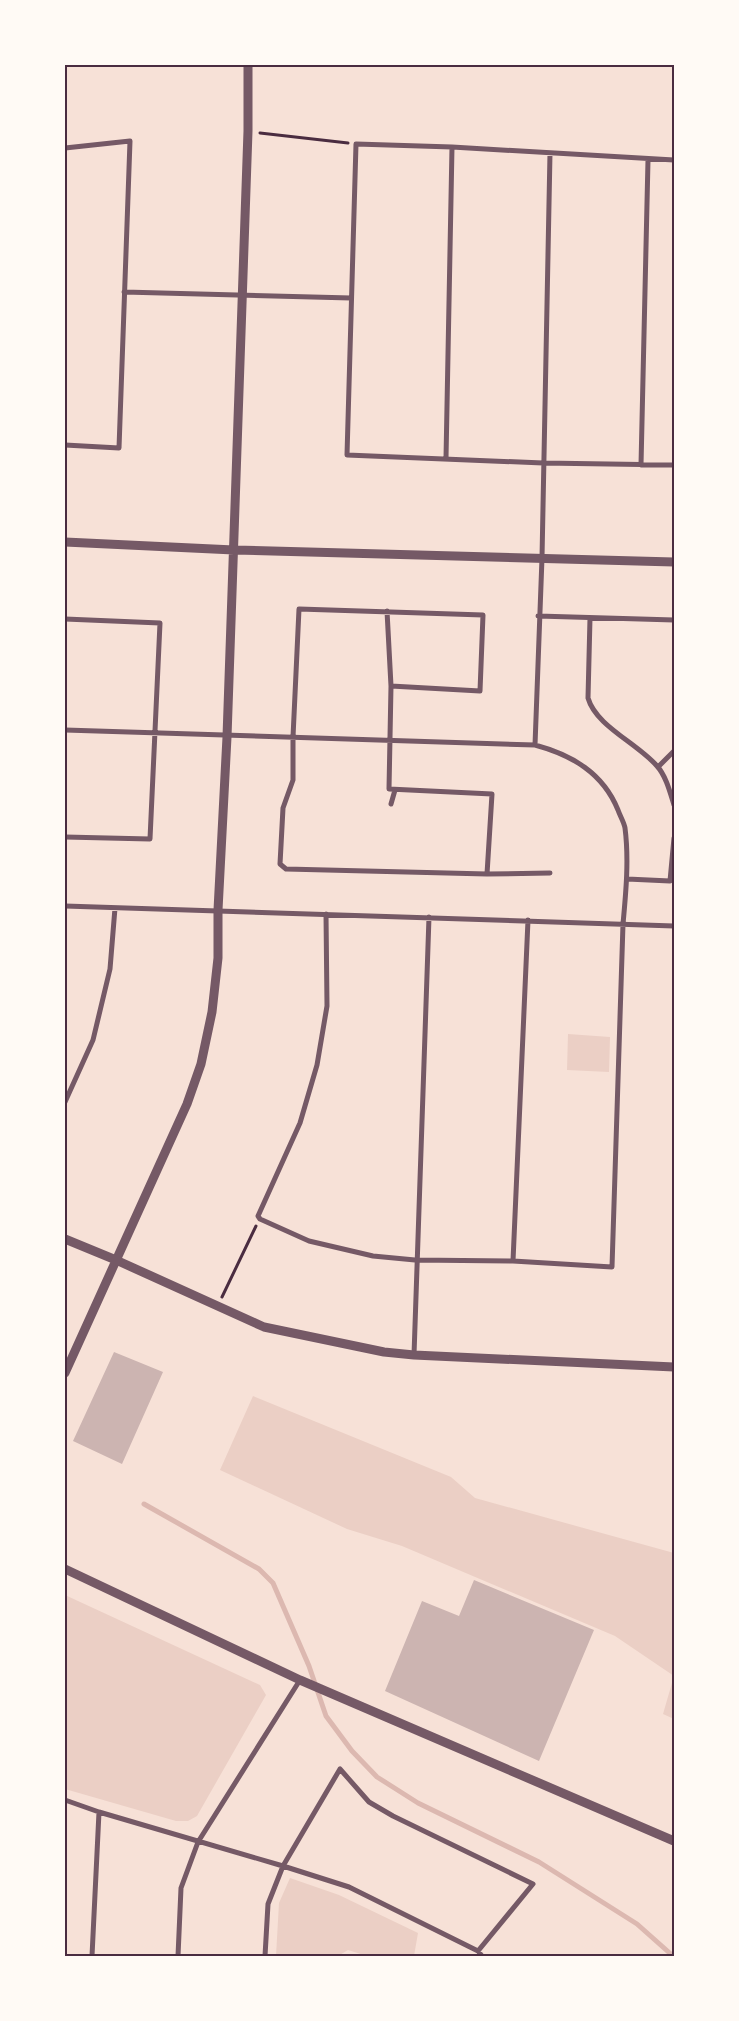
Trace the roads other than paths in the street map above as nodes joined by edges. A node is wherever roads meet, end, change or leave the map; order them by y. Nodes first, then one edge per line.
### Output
1 (248, 65) edge
2 (452, 147) junction
3 (65, 148) edge
4 (550, 153) junction
5 (648, 160) junction
6 (674, 160) edge
7 (124, 292) junction
8 (242, 295) junction
9 (351, 298) junction
10 (65, 445) edge
11 (446, 458) junction
12 (542, 463) junction
13 (641, 465) junction
14 (674, 465) edge
15 (65, 542) edge
16 (234, 550) junction
17 (542, 558) junction
18 (674, 562) edge
19 (387, 611) junction
20 (538, 616) junction
21 (590, 618) junction
22 (65, 619) edge
23 (674, 620) edge
24 (392, 686) junction
25 (65, 730) edge
26 (154, 733) junction
27 (227, 737) junction
28 (293, 737) junction
29 (390, 740) junction
30 (534, 745) junction
31 (674, 751) edge
32 (658, 767) junction
33 (395, 790) junction
34 (391, 804) dead end
35 (674, 805) edge
36 (65, 838) edge
37 (674, 838) edge
38 (550, 873) dead end
39 (487, 874) junction
40 (627, 879) junction
41 (65, 906) edge
42 (115, 908) junction
43 (218, 910) junction
44 (326, 914) junction
45 (429, 917) junction
46 (528, 920) junction
47 (623, 924) junction
48 (674, 926) edge
49 (65, 1102) edge
50 (65, 1239) edge
51 (116, 1260) junction
52 (416, 1260) junction
53 (513, 1262) junction
54 (414, 1355) junction
55 (674, 1366) edge
56 (65, 1372) edge
57 (65, 1569) edge
58 (304, 1682) junction
59 (65, 1800) edge
60 (99, 1812) junction
61 (674, 1841) edge
62 (198, 1842) junction
63 (284, 1866) junction
64 (480, 1954) edge
65 (92, 1956) edge
66 (178, 1956) edge
67 (266, 1956) edge

1 - 8 street
2 - 4 street
2 - 9 street
2 - 11 street
3 - 7 street
4 - 5 street
4 - 12 street
5 - 6 street
5 - 13 street
7 - 8 street
7 - 10 street
8 - 9 street
8 - 16 street
9 - 11 street
11 - 12 street
12 - 13 street
12 - 17 street
13 - 14 street
15 - 16 street
16 - 17 street
16 - 27 street
17 - 18 street
17 - 20 street
19 - 24 street
19 - 24 street
19 - 28 street
20 - 21 street
20 - 30 street
21 - 23 street
21 - 32 street
22 - 26 street
24 - 29 street
25 - 26 street
26 - 27 street
26 - 36 street
27 - 28 street
27 - 43 street
28 - 29 street
28 - 39 street
29 - 30 street
29 - 33 street
30 - 40 street
31 - 32 street
32 - 35 street
33 - 34 street
33 - 39 street
37 - 40 street
38 - 39 street
40 - 47 street
41 - 42 street
42 - 43 street
42 - 49 street
43 - 44 street
43 - 51 street
44 - 45 street
44 - 52 street
45 - 46 street
45 - 52 street
46 - 47 street
46 - 53 street
47 - 48 street
47 - 53 street
50 - 51 street
51 - 54 street
51 - 56 street
52 - 53 street
52 - 54 street
54 - 55 street
57 - 58 street
58 - 61 street
58 - 62 street
59 - 60 street
60 - 62 street
60 - 65 street
62 - 63 street
62 - 66 street
63 - 64 street
63 - 64 street
63 - 67 street

